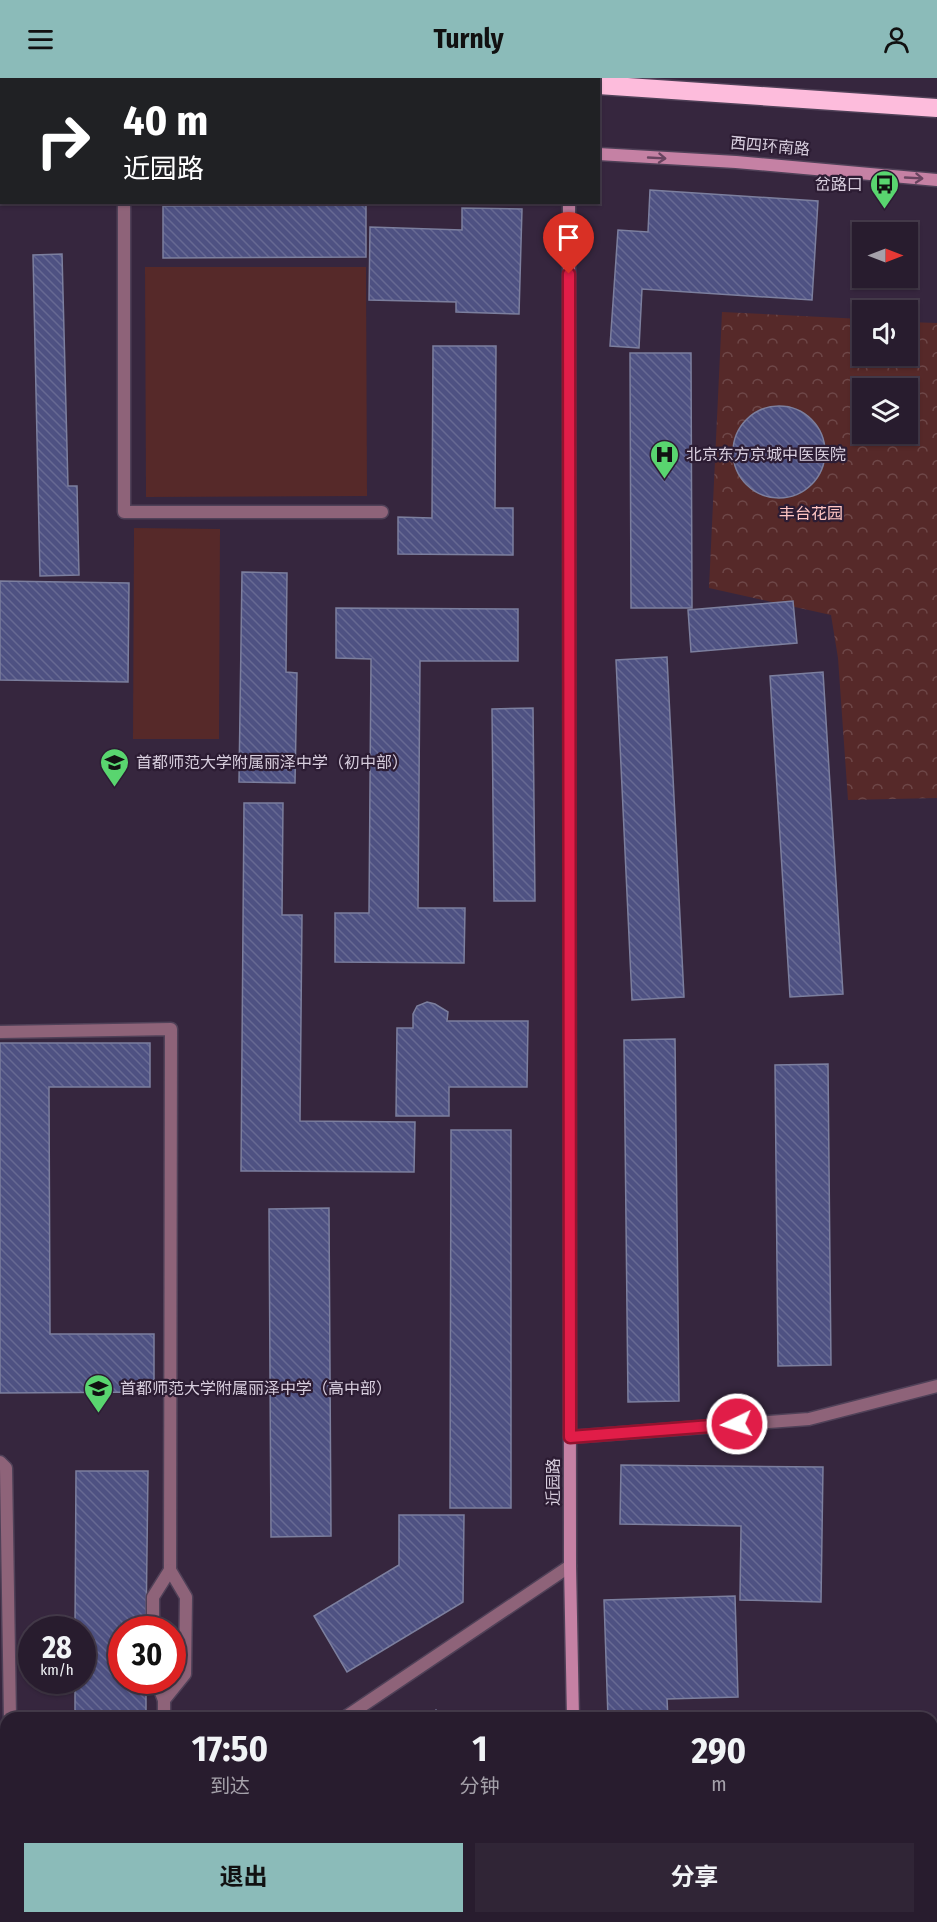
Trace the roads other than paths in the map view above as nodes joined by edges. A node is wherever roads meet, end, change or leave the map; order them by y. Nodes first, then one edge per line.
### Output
1 (600, 85) edge
2 (622, 86) joint
3 (645, 88) joint
4 (937, 108) edge
5 (600, 154) edge
6 (937, 180) edge
7 (124, 204) edge
8 (569, 204) edge
9 (382, 512) dead end
10 (0, 1032) edge
11 (937, 1386) edge
12 (570, 1437) junction
13 (0, 1462) edge
14 (570, 1566) junction
15 (170, 1570) junction
16 (153, 1616) edge
17 (162, 1694) edge
18 (164, 1700) junction
19 (10, 1712) edge
20 (164, 1712) edge
21 (353, 1712) edge
22 (573, 1712) edge

1 - 2 highway, bridge
2 - 3 street
3 - 4 highway, bridge
5 -> 6 street, 西四环南路
7 - 9 street
8 - 12 street, 近园路
10 - 15 street
11 - 12 street
12 - 14 street, 近园路
13 - 19 street
14 - 21 street
14 - 22 street, 近园路
15 - 16 street
15 - 18 street
17 - 18 street
18 - 20 street

